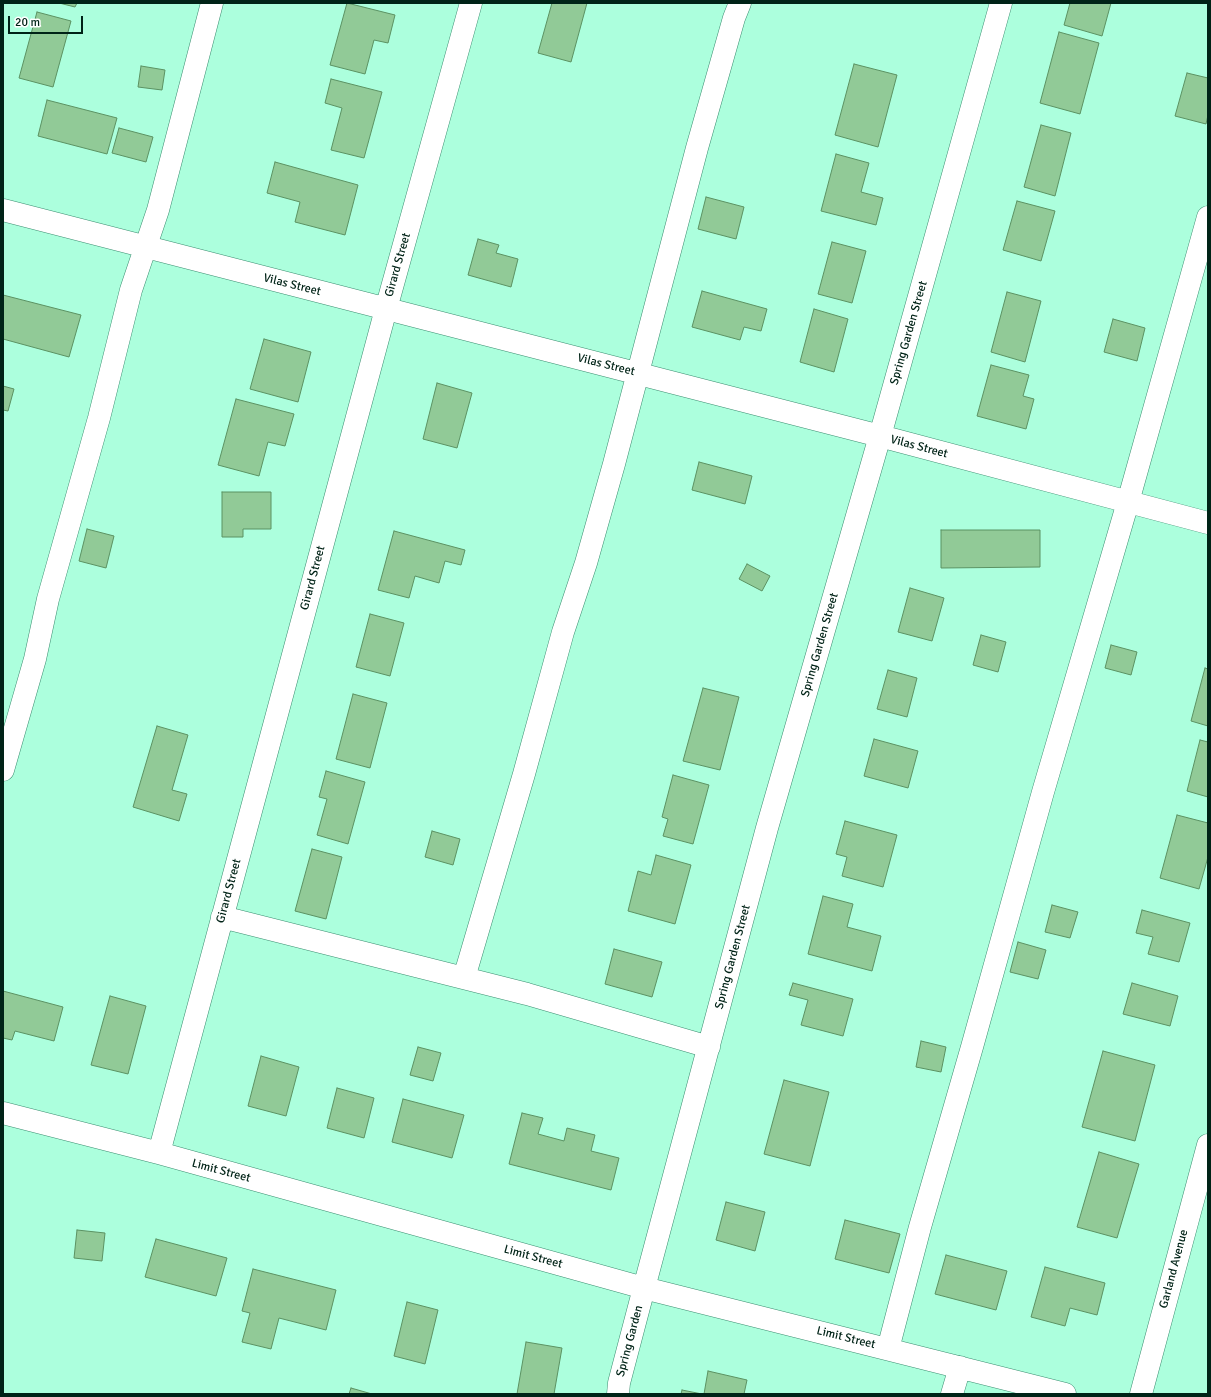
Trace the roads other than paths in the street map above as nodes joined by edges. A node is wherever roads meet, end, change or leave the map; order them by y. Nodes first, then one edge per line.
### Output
1 (212, 3) edge
2 (471, 3) edge
3 (740, 3) edge
4 (1001, 3) edge
5 (3, 210) edge
6 (1208, 217) edge
7 (145, 247) junction
8 (386, 309) junction
9 (638, 374) junction
10 (880, 436) junction
11 (1128, 502) junction
12 (1208, 523) edge
13 (3, 770) edge
14 (222, 917) junction
15 (464, 978) junction
16 (709, 1047) junction
17 (3, 1112) edge
18 (1208, 1145) edge
19 (159, 1153) junction
20 (644, 1288) junction
21 (888, 1349) junction
22 (960, 1367) junction
23 (618, 1394) edge
24 (952, 1394) edge
25 (1065, 1394) edge
26 (1141, 1394) edge

1 - 7 street
2 - 8 street, Girard Street
3 - 9 street
4 - 10 street, Spring Garden Street
5 - 7 street, Vilas Street
6 - 11 street
7 - 8 street, Vilas Street
7 - 13 street
8 - 9 street, Vilas Street
8 - 14 street, Girard Street
9 - 10 street, Vilas Street
9 - 15 street
10 - 11 street, Vilas Street
10 - 16 street, Spring Garden Street
11 - 12 street, Vilas Street
11 - 21 street
14 - 15 street
14 - 19 street, Girard Street
15 - 16 street
16 - 20 street, Spring Garden Street
17 - 19 street, Limit Street
18 - 26 street, Garland Avenue
19 - 20 street, Limit Street
20 - 21 street, Limit Street
20 - 23 street, Spring Garden
21 - 22 street, Limit Street
22 - 24 street
22 - 25 street, Limit Street

